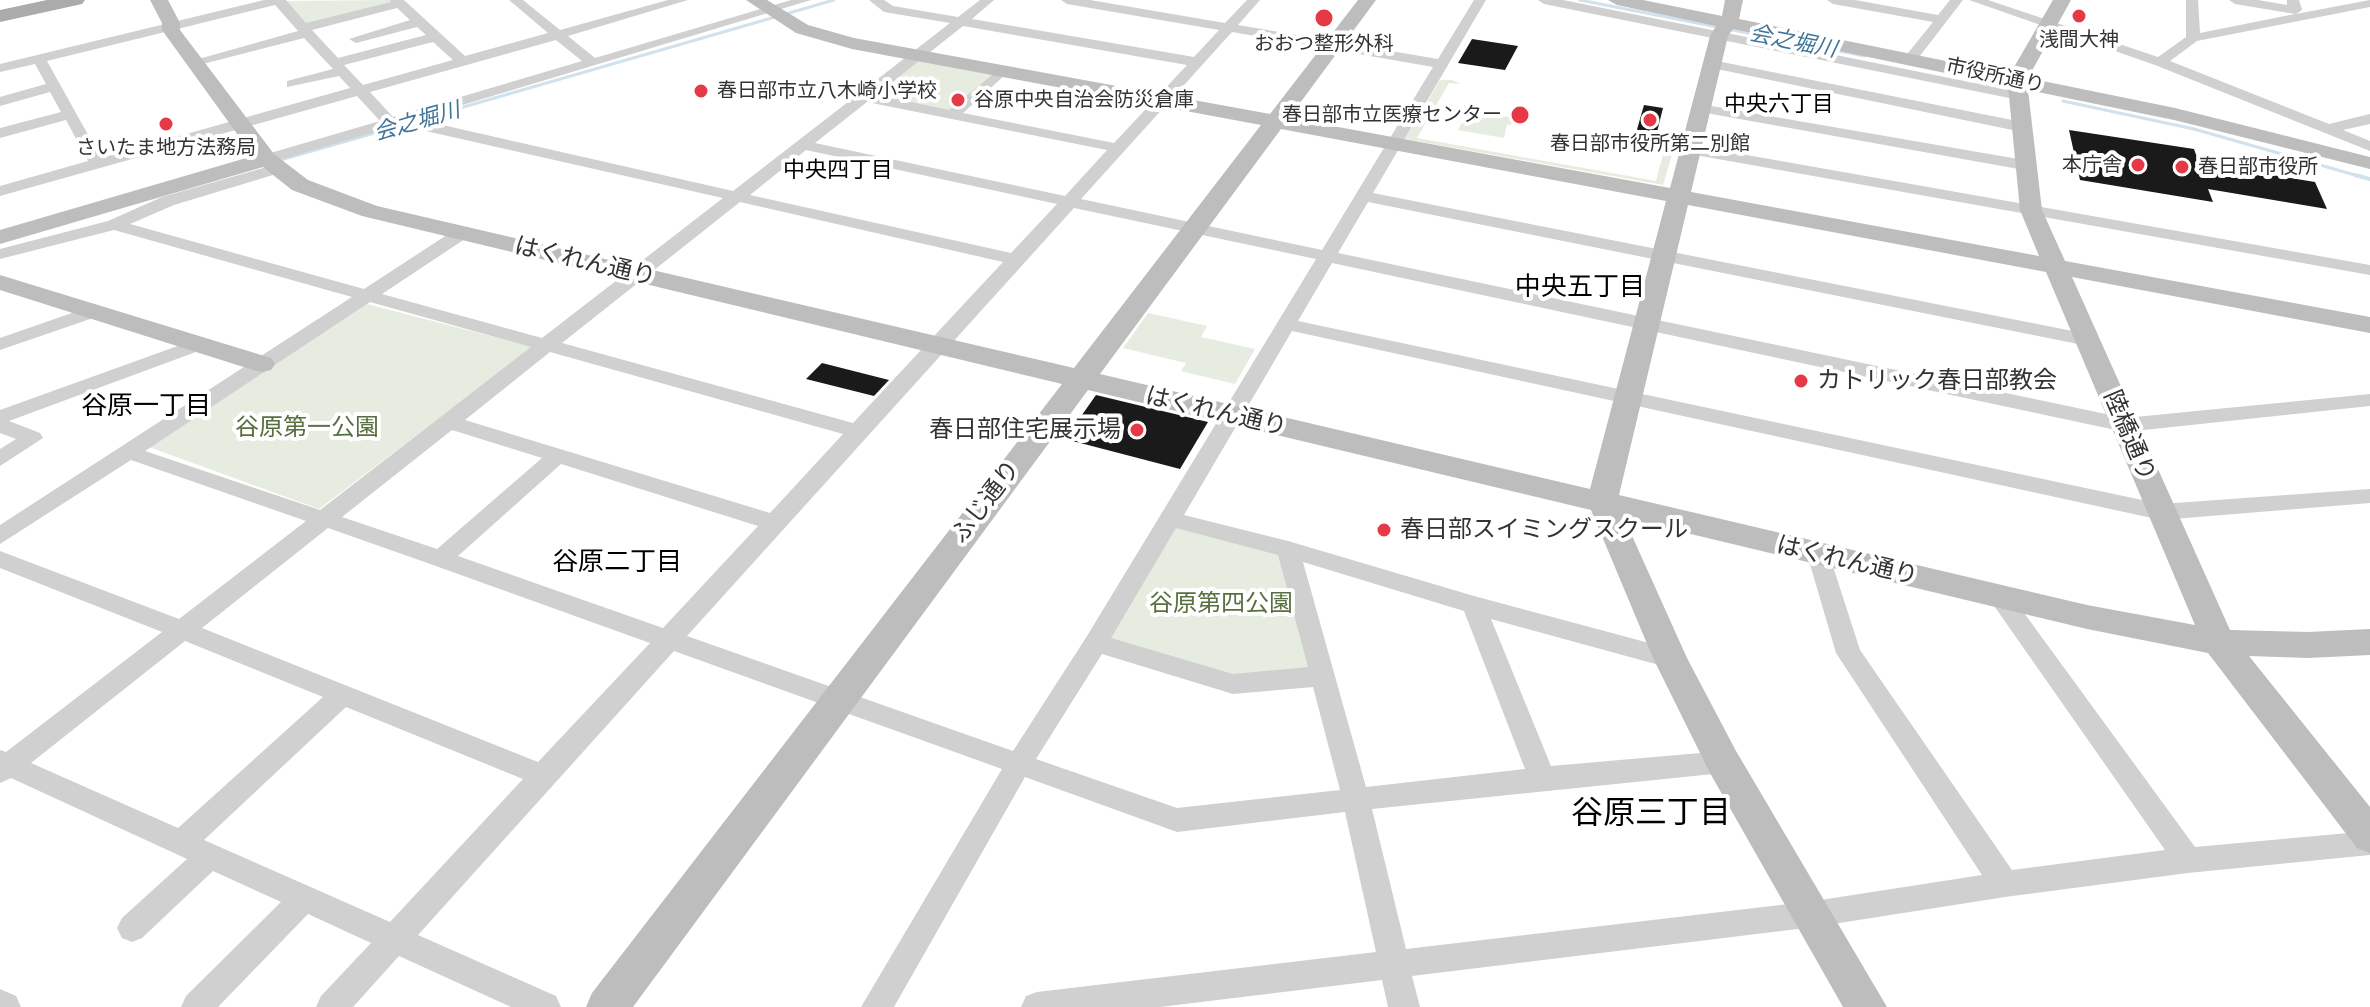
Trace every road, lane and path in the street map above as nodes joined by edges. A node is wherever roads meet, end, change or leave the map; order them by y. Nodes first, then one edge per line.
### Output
1 (75, 0) edge
2 (159, 0) edge
3 (278, 0) edge
4 (515, 0) edge
5 (634, 0) edge
6 (682, 0) edge
7 (755, 0) edge
8 (805, 0) edge
9 (875, 0) edge
10 (988, 0) edge
11 (1067, 0) edge
12 (1254, 0) edge
13 (1367, 0) edge
14 (1480, 0) edge
15 (1544, 0) edge
16 (1617, 0) edge
17 (1734, 0) edge
18 (1833, 0) edge
19 (1957, 0) edge
20 (1975, 0) edge
21 (2062, 0) edge
22 (2192, 0) edge
23 (2235, 0) edge
24 (400, 1) edge
25 (2370, 3) edge
26 (2298, 9) edge
27 (648, 10) junction
28 (778, 15) junction
29 (0, 16) edge
30 (1940, 19) junction
31 (419, 22) junction
32 (961, 22) junction
33 (2047, 22) junction
34 (170, 27) junction
35 (1228, 28) junction
36 (304, 30) junction
37 (559, 35) junction
38 (1721, 36) junction
39 (435, 37) junction
40 (2193, 38) junction
41 (356, 39) dead end
42 (1333, 45) junction
43 (917, 56) junction
44 (39, 58) junction
45 (1911, 58) junction
46 (462, 61) junction
47 (195, 62) junction
48 (1196, 62) junction
49 (2160, 62) junction
50 (593, 63) junction
51 (1442, 64) junction
52 (338, 67) junction
53 (0, 68) edge
54 (1000, 72) junction
55 (292, 84) dead end
56 (54, 86) junction
57 (2018, 89) junction
58 (360, 91) junction
59 (863, 97) junction
60 (1162, 101) junction
61 (0, 102) edge
62 (1700, 108) junction
63 (68, 115) junction
64 (952, 115) junction
65 (2370, 119) edge
66 (1275, 121) junction
67 (402, 122) junction
68 (240, 124) junction
69 (2022, 127) junction
70 (2328, 129) junction
71 (0, 133) edge
72 (1395, 143) junction
73 (802, 145) junction
74 (2370, 146) edge
75 (1118, 148) junction
76 (1690, 150) junction
77 (2370, 163) edge
78 (97, 164) junction
79 (271, 164) junction
80 (2024, 165) junction
81 (0, 191) edge
82 (1365, 196) junction
83 (1677, 196) junction
84 (736, 198) junction
85 (1070, 201) junction
86 (2031, 210) junction
87 (114, 225) junction
88 (1195, 227) junction
89 (462, 233) junction
90 (0, 237) edge
91 (0, 254) edge
92 (1663, 255) junction
93 (1329, 257) junction
94 (1013, 259) junction
95 (2055, 267) junction
96 (2370, 270) edge
97 (637, 274) junction
98 (5, 287) edge
99 (368, 294) junction
100 (92, 312) junction
101 (1288, 324) junction
102 (1646, 324) junction
103 (2370, 325) edge
104 (2088, 340) junction
105 (0, 344) edge
106 (197, 345) junction
107 (548, 345) junction
108 (936, 346) junction
109 (262, 364) junction
110 (1078, 379) junction
111 (1628, 399) junction
112 (2370, 400) edge
113 (1233, 416) junction
114 (0, 417) edge
115 (449, 422) junction
116 (0, 425) edge
117 (2125, 425) junction
118 (860, 432) junction
119 (128, 452) junction
120 (558, 455) junction
121 (0, 459) edge
122 (2366, 501) edge
123 (1602, 502) junction
124 (2161, 512) junction
125 (324, 519) junction
126 (1170, 519) junction
127 (775, 523) junction
128 (0, 536) edge
129 (1288, 549) junction
130 (1818, 554) junction
131 (0, 559) edge
132 (441, 559) junction
133 (2000, 597) junction
134 (1474, 605) junction
135 (182, 630) junction
136 (668, 639) junction
137 (2219, 642) junction
138 (2370, 642) edge
139 (1096, 643) junction
140 (1670, 658) junction
141 (1322, 676) junction
142 (342, 695) junction
143 (837, 699) junction
144 (1723, 762) junction
145 (1018, 765) junction
146 (3, 766) edge
147 (543, 776) junction
148 (1542, 778) junction
149 (1356, 799) junction
150 (2370, 836) edge
151 (183, 842) junction
152 (2370, 843) edge
153 (210, 855) junction
154 (2188, 860) junction
155 (2005, 884) junction
156 (304, 899) junction
157 (1814, 914) junction
158 (132, 928) dead end
159 (393, 940) junction
160 (1392, 962) junction
161 (0, 1004) edge
162 (5, 1007) edge
163 (197, 1007) edge
164 (332, 1007) edge
165 (545, 1007) edge
166 (607, 1007) edge
167 (877, 1007) edge
168 (1037, 1007) edge
169 (1404, 1007) edge
170 (1866, 1007) edge

1 - 29 main road
2 - 34 street, はくれん通り
3 - 34 street
3 - 36 street
4 - 37 street
5 - 27 street
6 - 27 street
7 - 28 street
8 - 28 street
9 - 32 street
10 - 32 street
11 - 35 street
12 - 35 street
13 - 42 street, ふじ通り
14 - 51 street
15 - 38 street
16 - 38 street, 市役所通り
17 - 38 street
18 - 30 street
19 - 30 street
20 - 33 street
21 - 33 street
22 - 40 street
23 - 26 street
24 - 31 street
24 - 36 street
25 - 26 street
26 - 40 street
27 - 37 street
28 - 43 street
28 - 50 street
30 - 45 street
31 - 39 street
31 - 41 street
32 - 43 street
32 - 48 street
33 - 49 street
33 - 57 street
34 - 44 street
34 - 47 street, はくれん通り
35 - 42 street
35 - 48 street
36 - 47 street
36 - 52 street
37 - 46 street
37 - 50 street
38 - 45 street, 市役所通り
38 - 57 street
38 - 62 street
38 - 69 street
39 - 46 street
39 - 52 street
40 - 49 street
42 - 51 street
42 - 66 street, ふじ通り
43 - 54 street
43 - 59 street
44 - 53 street
44 - 56 street
45 - 57 street, 市役所通り
46 - 58 street
47 - 68 street, はくれん通り
48 - 60 street
49 - 70 street
50 - 67 street
51 - 72 street
52 - 55 street
52 - 58 street
54 - 60 street
54 - 64 street
56 - 61 street
56 - 63 street
57 - 69 street, 陸橋通り
57 - 77 street, 市役所通り
58 - 67 street
58 - 68 street
59 - 64 street
59 - 73 street
60 - 66 street
60 - 75 street
62 - 76 street
62 - 80 street
63 - 71 street
63 - 78 street
64 - 75 street
65 - 70 street
66 - 72 street
66 - 88 street, ふじ通り
67 - 79 street
67 - 84 street
68 - 78 street
68 - 79 street, はくれん通り
69 - 80 street, 陸橋通り
70 - 74 street
72 - 82 street
72 - 83 street
73 - 84 street
73 - 85 street
75 - 85 street
76 - 83 street
76 - 86 street
78 - 81 street
79 - 87 street
79 - 89 street, はくれん通り
79 - 90 street
80 - 86 street, 陸橋通り
82 - 92 street
82 - 93 street
83 - 92 street
83 - 95 street
84 - 94 street
84 - 97 street
85 - 88 street
85 - 94 street
86 - 95 street, 陸橋通り
86 - 96 street
87 - 91 street
87 - 99 street
88 - 93 street
88 - 110 street, ふじ通り
89 - 97 street, はくれん通り
89 - 99 street
92 - 102 street
92 - 104 street
93 - 101 street
93 - 102 street
94 - 108 street
95 - 103 street
95 - 104 street, 陸橋通り
97 - 107 street
97 - 108 street, はくれん通り
98 - 100 street
99 - 107 street
99 - 109 street
100 - 105 street
100 - 106 street
101 - 111 street
101 - 113 street
102 - 111 street
102 - 117 street
104 - 117 street, 陸橋通り
106 - 109 street
106 - 114 street
107 - 115 street
107 - 118 street
108 - 110 street, はくれん通り
108 - 118 street
109 - 119 street
110 - 113 street, はくれん通り
110 - 143 street, ふじ通り
111 - 123 street
111 - 124 street
112 - 117 street
113 - 123 street, はくれん通り
113 - 126 street
115 - 120 street
115 - 125 street
116 - 121 street
117 - 124 street, 陸橋通り
118 - 127 street
119 - 125 street
119 - 128 street
120 - 127 street
120 - 132 street
122 - 124 street
123 - 130 street, はくれん通り
123 - 140 street
124 - 137 street, 陸橋通り
125 - 132 street
125 - 135 street
126 - 129 street
126 - 139 street
127 - 136 street
129 - 134 street
129 - 141 street
130 - 133 street, はくれん通り
130 - 155 street
131 - 135 street
132 - 136 street
133 - 137 street, はくれん通り
133 - 154 street
134 - 140 street
134 - 148 street
135 - 142 street
135 - 146 street
136 - 143 street
136 - 147 street
137 - 138 street, はくれん通り
137 - 150 street, 陸橋通り
139 - 141 street
139 - 145 street
140 - 144 street
141 - 149 street
142 - 147 street
142 - 151 street
143 - 145 street
143 - 166 street, ふじ通り
144 - 148 street
144 - 157 street
145 - 149 street
145 - 167 street
146 - 151 street
147 - 159 street
148 - 149 street
149 - 160 street
151 - 153 street
152 - 154 street
153 - 156 street
153 - 158 street
154 - 155 street
155 - 157 street
156 - 159 street
156 - 163 street
157 - 160 street
157 - 170 street
159 - 164 street
159 - 165 street
160 - 168 street
160 - 169 street
161 - 162 street

